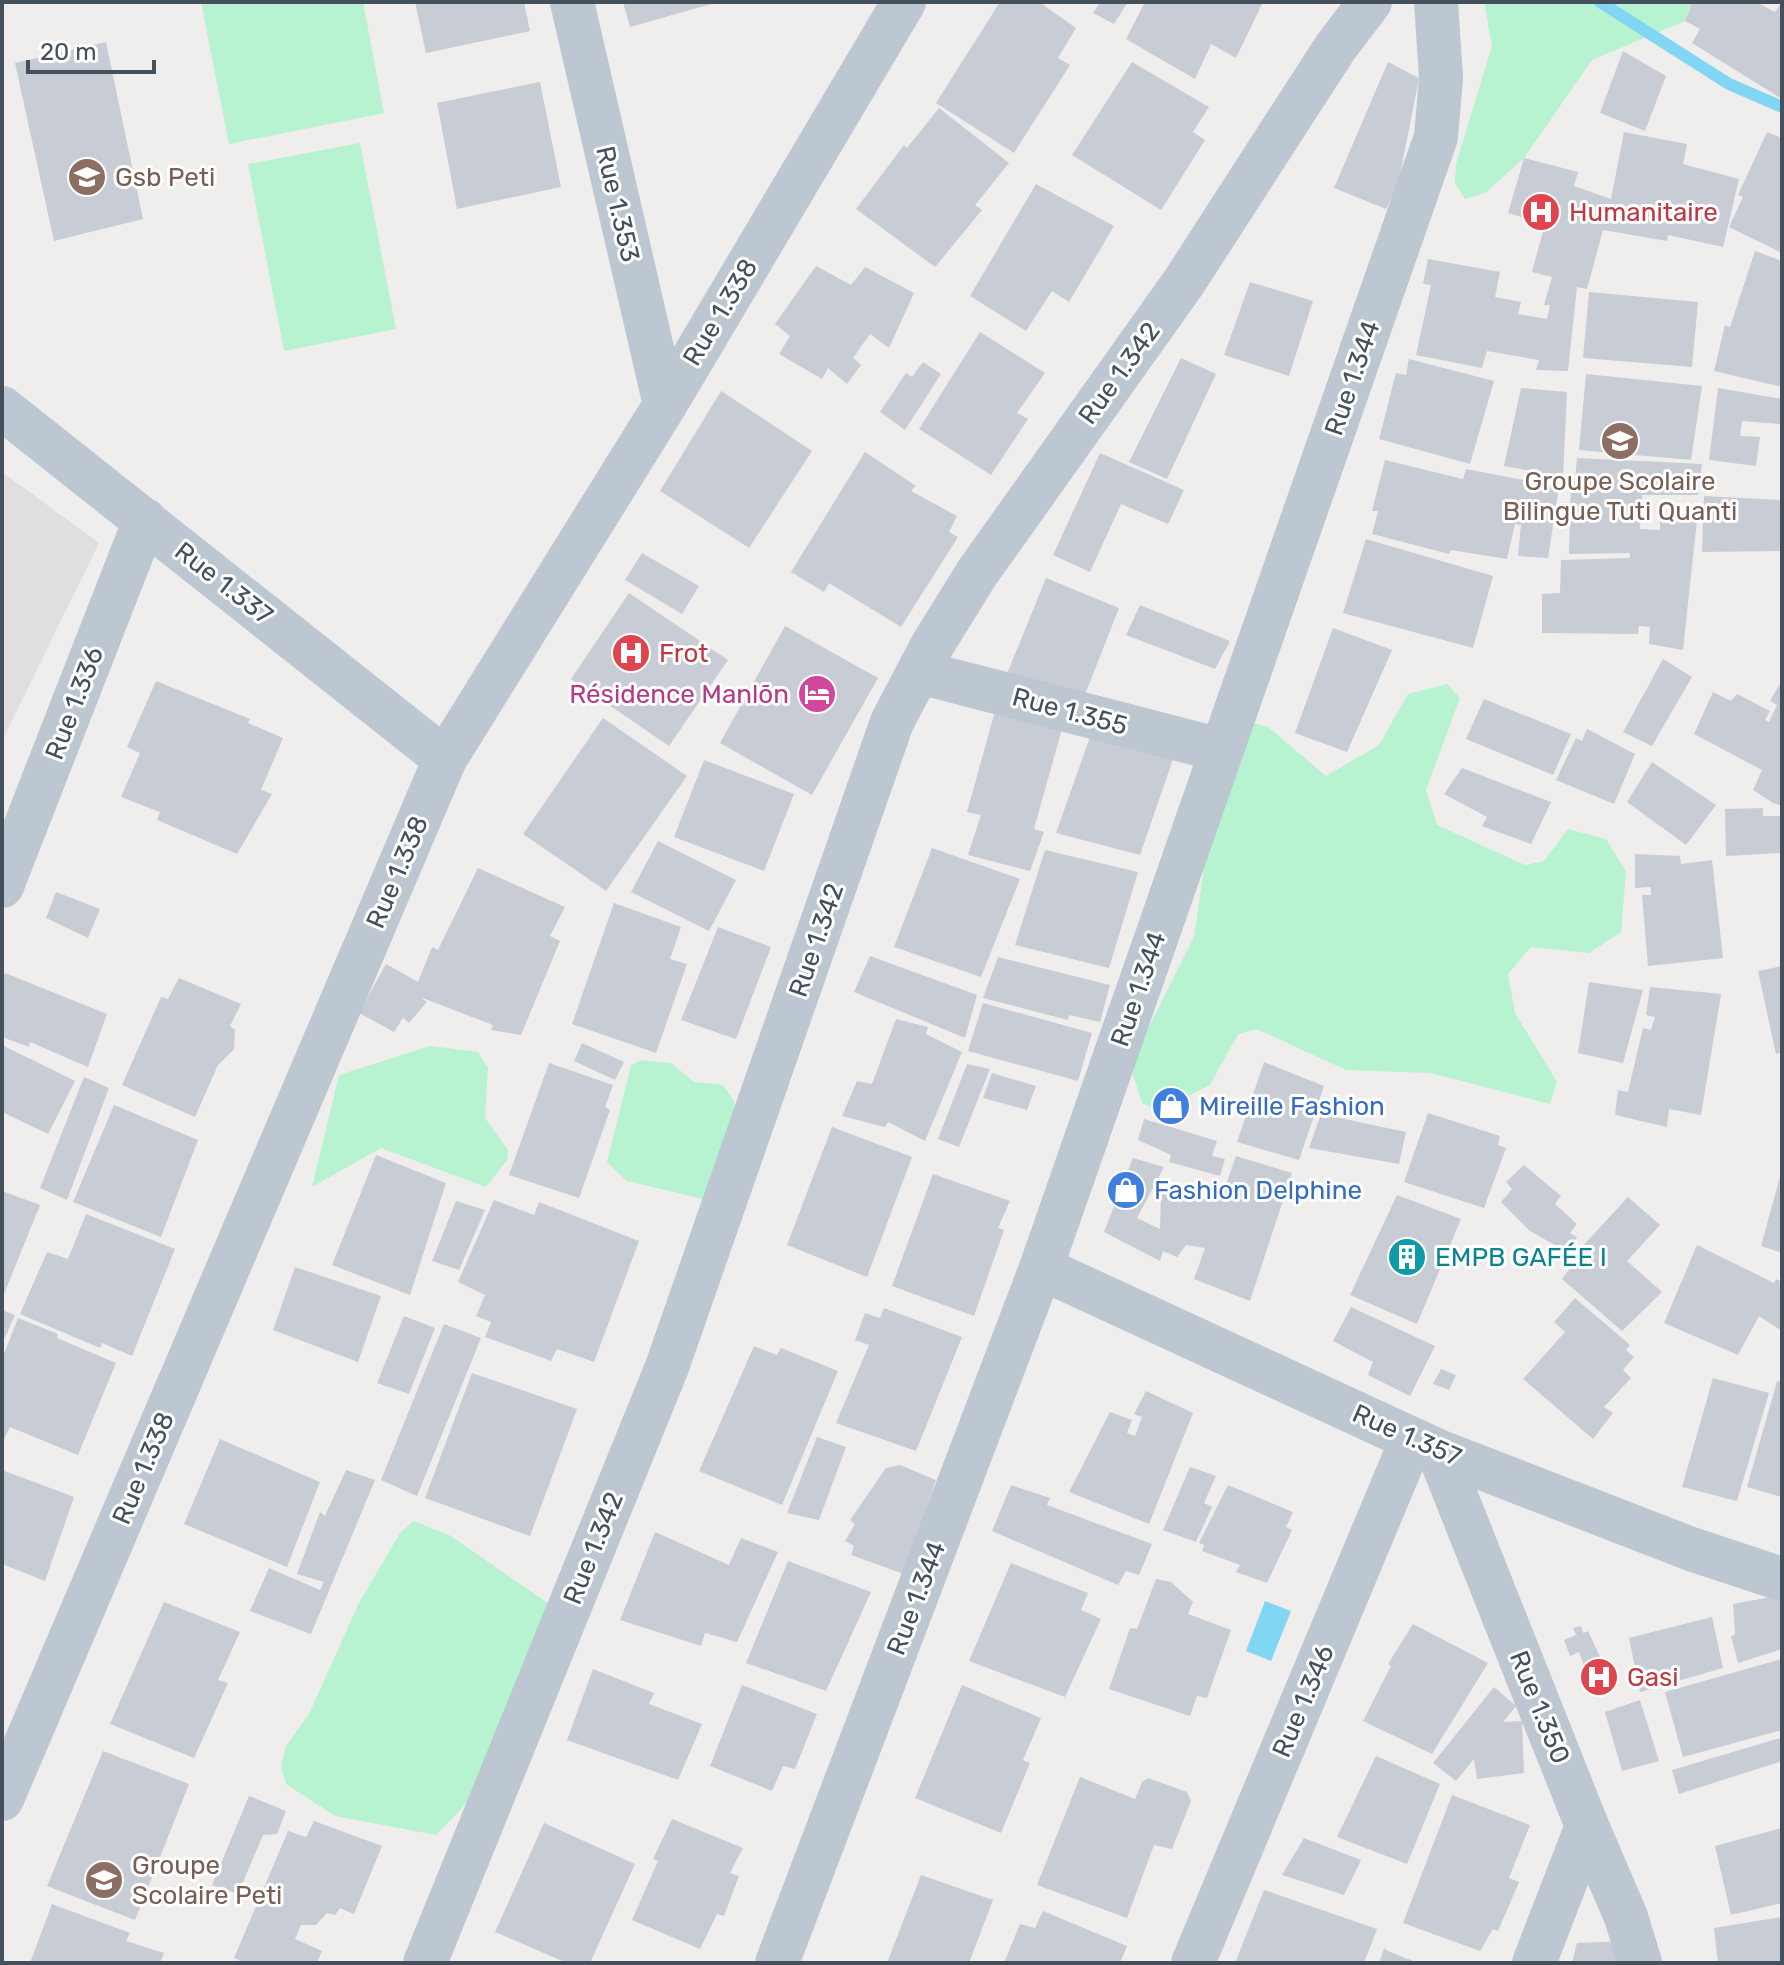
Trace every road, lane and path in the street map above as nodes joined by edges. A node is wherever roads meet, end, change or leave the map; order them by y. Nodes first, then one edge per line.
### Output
1 (572, 2) edge
2 (904, 2) edge
3 (1370, 2) edge
4 (1436, 2) edge
5 (665, 405) junction
6 (2, 408) edge
7 (145, 520) junction
8 (919, 672) junction
9 (1221, 750) junction
10 (445, 759) junction
11 (2, 886) edge
12 (1041, 1268) junction
13 (1425, 1445) junction
14 (1782, 1579) edge
15 (2, 1799) edge
16 (1587, 1826) junction
17 (425, 1963) edge
18 (777, 1963) edge
19 (1193, 1963) edge
20 (1534, 1963) edge
21 (1640, 1963) edge

1 - 5 street, Rue 1.353
2 - 5 street, Rue 1.338
3 - 8 street, Rue 1.342
4 - 9 street, Rue 1.344
5 - 10 street, Rue 1.338
6 - 7 street, Rue 1.337
7 - 10 street, Rue 1.337
7 - 11 street, Rue 1.336
8 - 9 street, Rue 1.355
8 - 17 street, Rue 1.342
9 - 12 street, Rue 1.344
10 - 15 street, Rue 1.338
12 - 13 street, Rue 1.357
12 - 18 street, Rue 1.344
13 - 14 street, Rue 1.357
13 - 16 street, Rue 1.350
13 - 19 street, Rue 1.346
16 - 20 street
16 - 21 street, Rue 1.350

